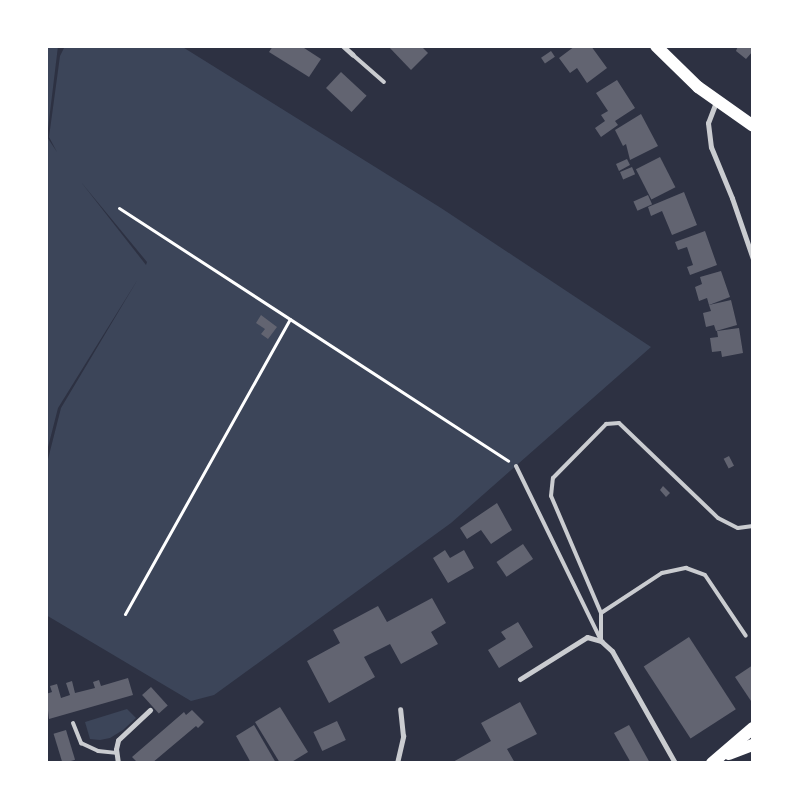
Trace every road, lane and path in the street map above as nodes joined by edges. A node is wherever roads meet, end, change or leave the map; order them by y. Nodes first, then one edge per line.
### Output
1 (343, 46) edge
2 (656, 46) edge
3 (353, 55) joint
4 (384, 82) dead end
5 (716, 101) junction
6 (753, 126) edge
7 (119, 208) dead end
8 (753, 259) edge
9 (290, 319) junction
10 (516, 466) joint
11 (753, 526) edge
12 (601, 613) junction
13 (125, 614) dead end
14 (746, 636) dead end
15 (601, 641) junction
16 (520, 679) dead end
17 (400, 709) dead end
18 (150, 710) dead end
19 (73, 723) dead end
20 (753, 728) edge
21 (753, 745) edge
22 (116, 753) junction
23 (717, 760) edge
24 (118, 763) edge
25 (397, 763) edge
26 (675, 763) edge

1 - 3 street
2 - 5 main road
3 - 4 lane
5 - 6 main road
5 - 8 street
7 - 9 path
9 - 10 path
9 - 13 path
10 - 15 lane
11 - 12 lane
12 - 14 lane
12 - 15 lane
15 - 16 street
15 - 26 street
17 - 25 street
18 - 22 street
19 - 22 lane
20 - 23 main road
21 - 23 main road
22 - 24 street

